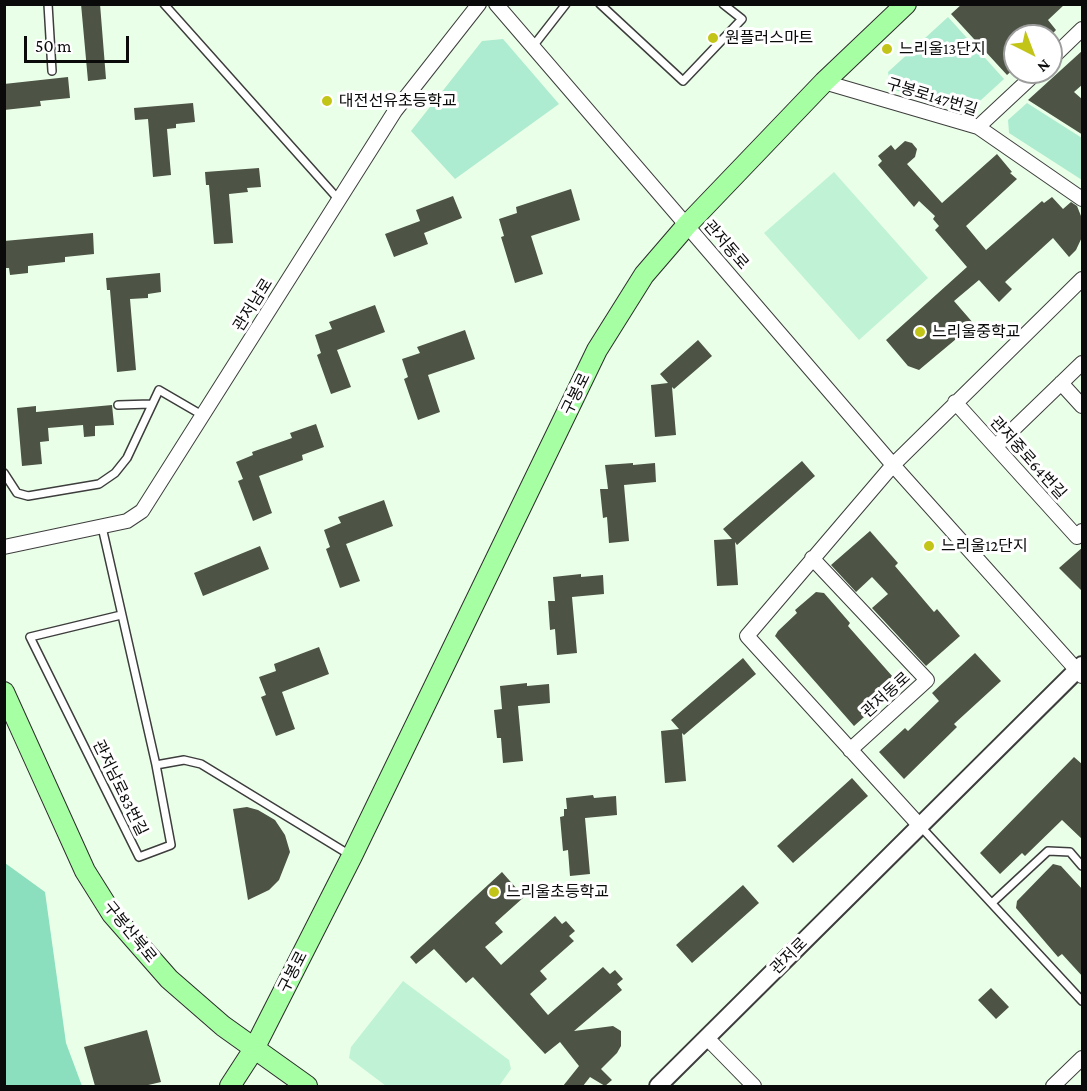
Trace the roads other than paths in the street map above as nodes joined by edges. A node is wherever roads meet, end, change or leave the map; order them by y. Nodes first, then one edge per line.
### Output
1 (48, 4) edge
2 (164, 4) edge
3 (479, 4) edge
4 (496, 4) edge
5 (566, 4) edge
6 (600, 4) edge
7 (723, 4) edge
8 (906, 4) edge
9 (1083, 29) edge
10 (534, 45) junction
11 (1063, 48) edge
12 (52, 71) dead end
13 (824, 82) junction
14 (1024, 84) edge
15 (978, 127) junction
16 (1083, 199) edge
17 (339, 200) junction
18 (687, 225) junction
19 (1083, 279) edge
20 (1083, 363) edge
21 (1061, 383) junction
22 (955, 402) junction
23 (151, 404) junction
24 (118, 405) dead end
25 (1083, 406) edge
26 (202, 415) junction
27 (996, 447) junction
28 (893, 465) junction
29 (4, 473) edge
30 (102, 527) junction
31 (1080, 534) edge
32 (4, 547) edge
33 (812, 558) junction
34 (121, 615) junction
35 (1081, 670) edge
36 (4, 692) edge
37 (850, 750) junction
38 (156, 765) junction
39 (920, 826) junction
40 (352, 856) junction
41 (1083, 866) edge
42 (993, 902) junction
43 (1083, 1001) edge
44 (707, 1038) junction
45 (254, 1049) junction
46 (1083, 1058) edge
47 (230, 1086) edge
48 (308, 1086) edge
49 (658, 1086) edge
50 (754, 1086) edge
51 (1053, 1086) edge

1 - 12 lane
2 - 17 lane
3 - 17 street, 관저남로
4 - 10 street, 관저동로
5 - 10 lane
6 - 7 lane
8 - 13 main road, 구봉로
9 - 11 street
10 - 18 street, 관저동로
13 - 15 street, 구봉로147번길
13 - 18 main road, 구봉로
14 - 15 street
15 - 16 street, 구봉로147번길
17 - 26 street, 관저남로
18 - 28 street, 관저동로
18 - 40 main road, 구봉로
19 - 22 street
20 - 21 street
21 - 25 street
21 - 27 street
22 - 27 street, 관저중로64번길
22 - 28 street
23 - 24 lane
23 - 26 lane
23 - 29 lane
26 - 30 street, 관저남로
27 - 31 street, 관저중로64번길
28 - 33 street
28 - 35 street, 관저동로
30 - 32 street, 관저남로
30 - 34 lane, 관저남로83번길
33 - 37 street
33 - 37 street, 관저동로
34 - 38 lane, 관저남로83번길
34 - 38 lane, 관저남로83번길
35 - 39 street, 관저로
36 - 45 main road, 구봉산북로
37 - 39 street
38 - 40 lane
39 - 42 lane
39 - 44 street, 관저로
40 - 45 main road, 구봉로
41 - 42 lane
42 - 43 lane
44 - 49 street, 관저로
44 - 50 street
45 - 47 main road, 구봉로
45 - 48 main road, 구봉산북로
46 - 51 street

